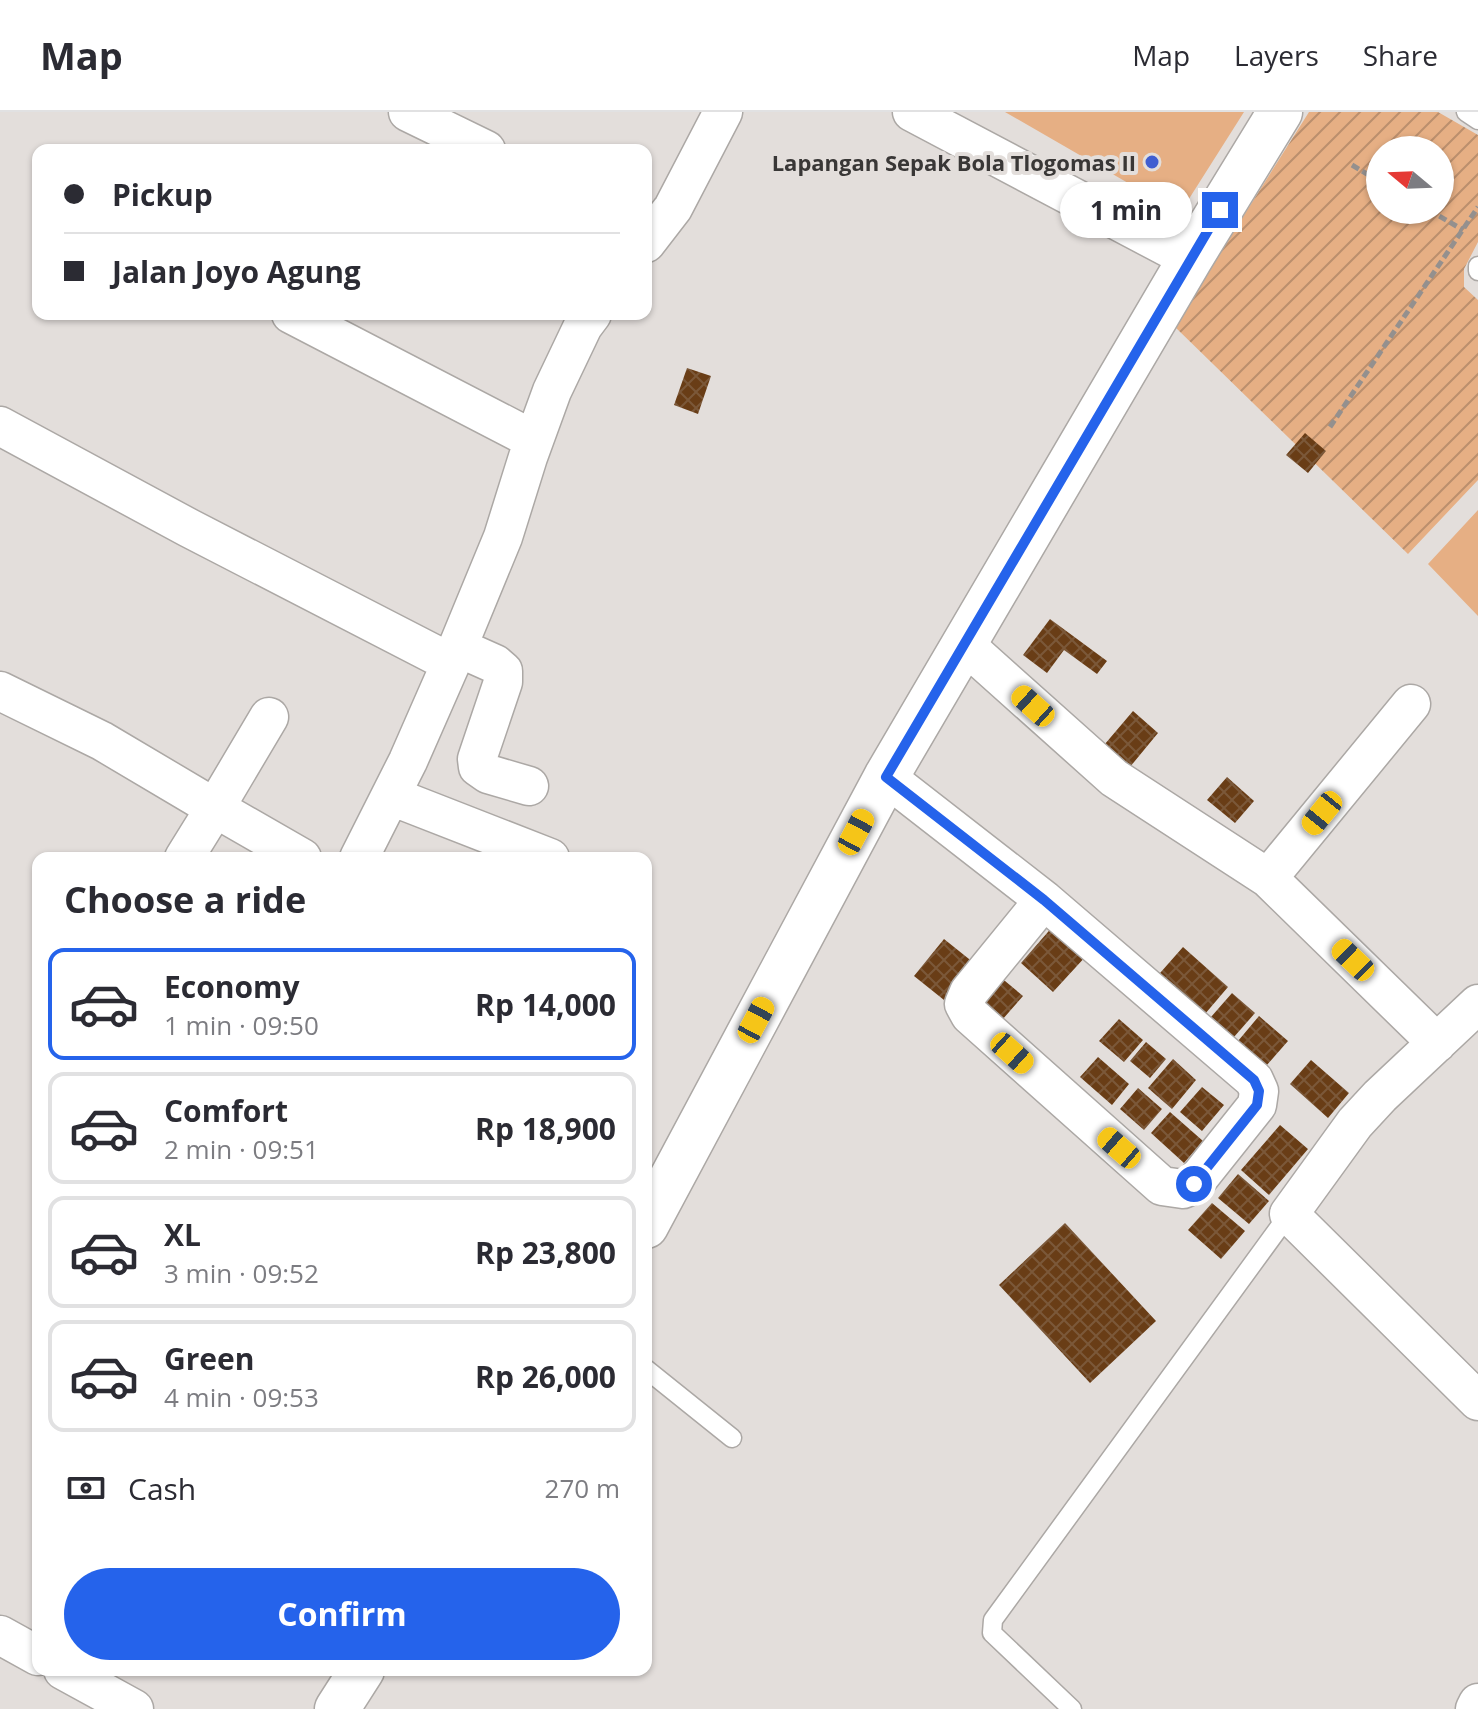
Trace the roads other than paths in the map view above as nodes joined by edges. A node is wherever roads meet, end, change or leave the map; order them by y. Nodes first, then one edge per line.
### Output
1 (408, 112) edge
2 (723, 112) edge
3 (912, 112) edge
4 (1280, 112) edge
5 (1466, 112) edge
6 (1478, 120) edge
7 (474, 144) edge
8 (652, 230) edge
9 (1190, 259) junction
10 (303, 320) edge
11 (588, 320) edge
12 (0, 426) edge
13 (534, 440) junction
14 (963, 643) junction
15 (454, 655) junction
16 (0, 691) edge
17 (1411, 704) dead end
18 (269, 717) dead end
19 (886, 777) junction
20 (529, 786) dead end
21 (391, 796) junction
22 (215, 808) junction
23 (188, 852) edge
24 (292, 852) edge
25 (362, 852) edge
26 (535, 852) edge
27 (1268, 878) junction
28 (1044, 900) junction
29 (1478, 1004) edge
30 (1437, 1043) junction
31 (652, 1206) edge
32 (1289, 1214) junction
33 (652, 1374) edge
34 (1478, 1401) edge
35 (732, 1438) dead end
36 (0, 1635) edge
37 (32, 1653) edge
38 (74, 1676) edge
39 (358, 1676) edge
40 (1478, 1703) edge
41 (134, 1709) edge
42 (337, 1709) edge
43 (1072, 1709) edge
44 (1475, 1709) edge

1 - 7 street
2 - 8 street
3 - 9 street
4 - 9 main road
5 - 6 lane
9 - 14 main road
10 - 13 street
11 - 13 street
12 - 15 street
13 - 15 street
14 - 19 main road
14 - 27 street
15 - 20 street
15 - 21 street
16 - 22 street
17 - 27 street
18 - 22 street
19 - 28 street
19 - 31 main road
21 - 25 street
21 - 26 street
22 - 23 street
22 - 24 street
27 - 30 street
28 - 28 street
29 - 30 street
30 - 32 street
32 - 34 street
32 - 43 lane
33 - 35 lane
36 - 37 street
38 - 41 street
39 - 42 main road
40 - 44 street

